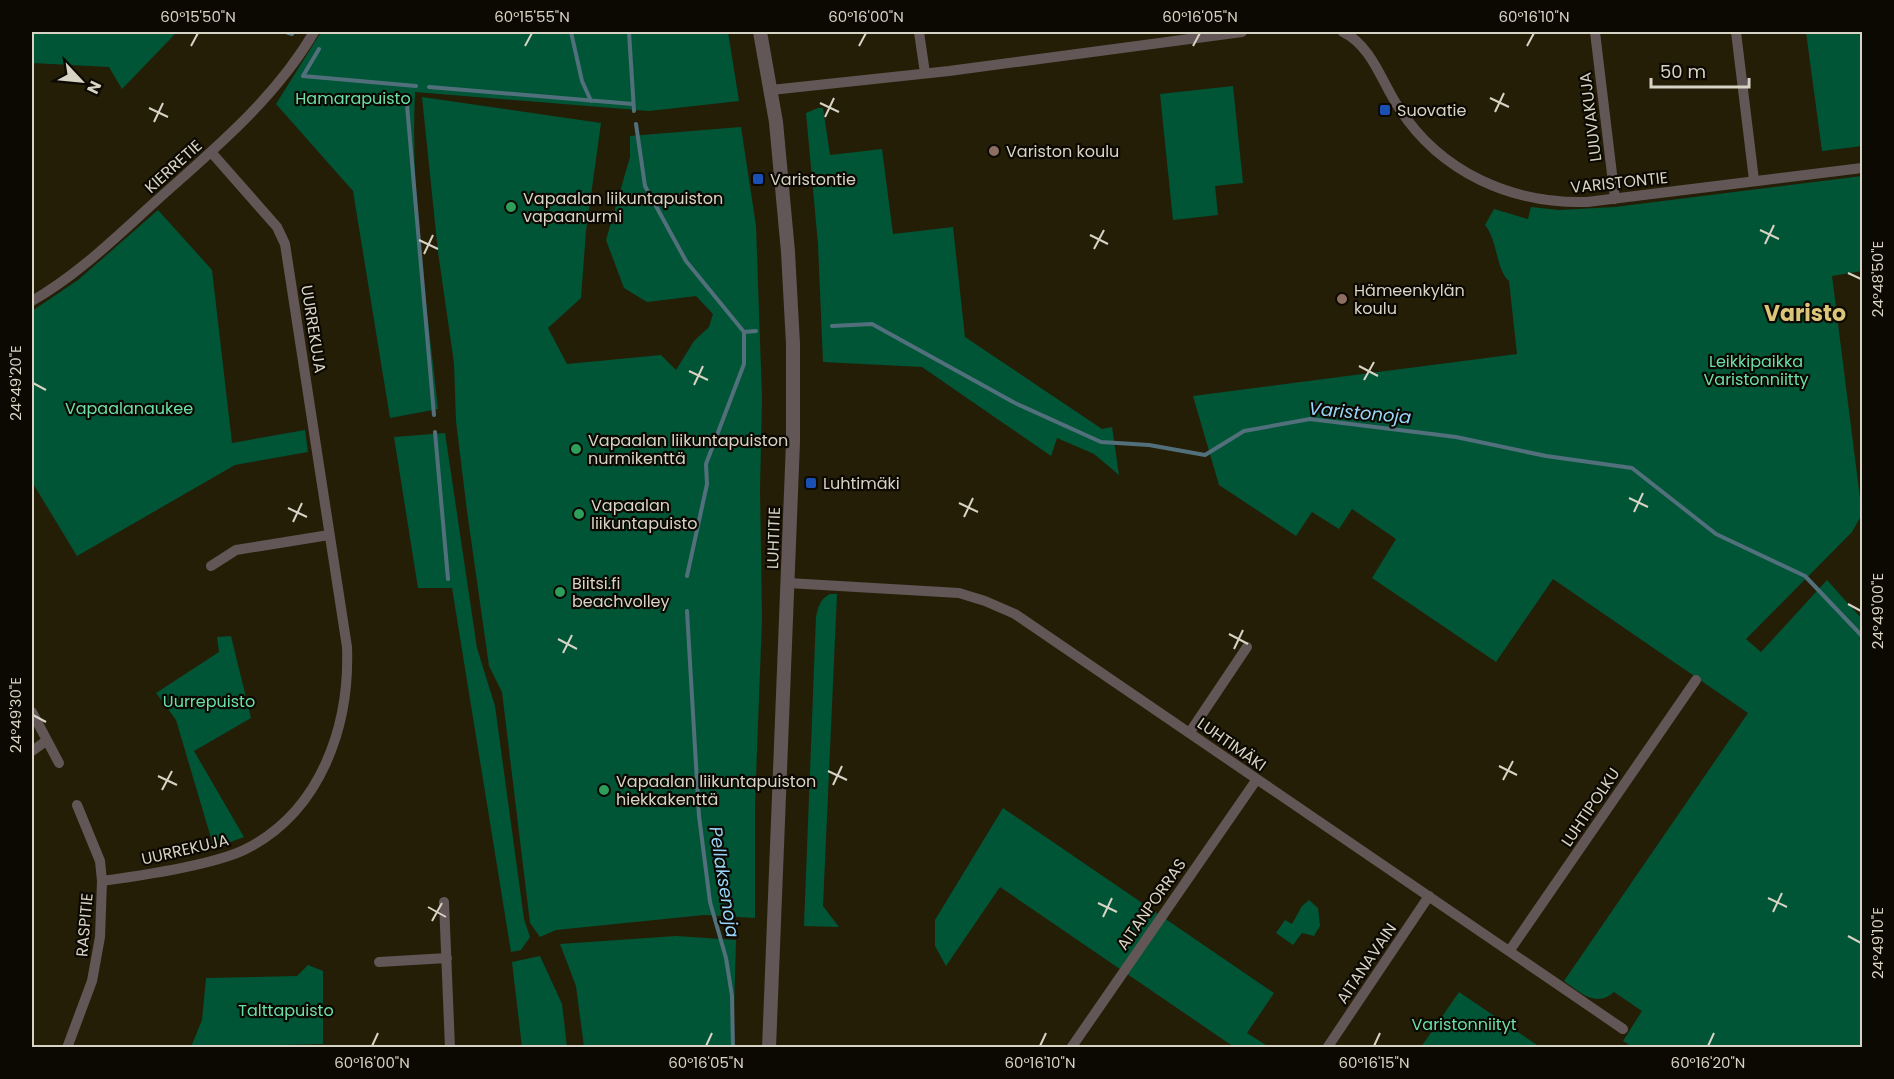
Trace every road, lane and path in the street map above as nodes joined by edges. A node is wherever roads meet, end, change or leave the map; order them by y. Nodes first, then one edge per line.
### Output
1 (314, 32) edge
2 (760, 32) edge
3 (919, 32) edge
4 (1242, 32) edge
5 (1595, 32) edge
6 (1736, 32) edge
7 (1350, 33) edge
8 (925, 73) junction
9 (771, 90) junction
10 (211, 152) junction
11 (1863, 168) edge
12 (1754, 180) junction
13 (1615, 199) junction
14 (32, 300) edge
15 (329, 535) junction
16 (211, 566) dead end
17 (788, 583) junction
18 (1247, 647) dead end
19 (1696, 680) dead end
20 (32, 712) edge
21 (1190, 732) junction
22 (46, 741) junction
23 (32, 751) edge
24 (59, 763) dead end
25 (1257, 779) junction
26 (77, 805) dead end
27 (102, 880) junction
28 (1429, 896) junction
29 (444, 902) dead end
30 (1510, 950) junction
31 (447, 958) junction
32 (379, 962) dead end
33 (1623, 1029) dead end
34 (67, 1047) edge
35 (450, 1047) edge
36 (769, 1047) edge
37 (1071, 1047) edge
38 (1327, 1047) edge

1 - 10 street, KIERRETIE
2 - 9 street, LUHTITIE
3 - 8 street
4 - 8 street
5 - 13 street, LUUVAKUJA
6 - 12 street
7 - 13 street, VARISTONTIE
8 - 9 street
9 - 17 street, LUHTITIE
10 - 14 street, KIERRETIE
10 - 15 street, UURREKUJA
11 - 12 street, VARISTONTIE
12 - 13 street, VARISTONTIE
15 - 16 street
15 - 27 street, UURREKUJA
17 - 21 street, LUHTIMÄKI
17 - 36 street, LUHTITIE
18 - 21 street
19 - 30 street, LUHTIPOLKU
20 - 22 street
21 - 25 street, LUHTIMÄKI
22 - 23 street
22 - 24 street
25 - 28 street, LUHTIMÄKI
25 - 37 street, AITANPORRAS
26 - 27 street, RASPITIE
27 - 34 street, RASPITIE
28 - 30 street, LUHTIMÄKI
28 - 38 street, AITANAVAIN
29 - 31 street
30 - 33 street, LUHTIMÄKI
31 - 32 street
31 - 35 street

